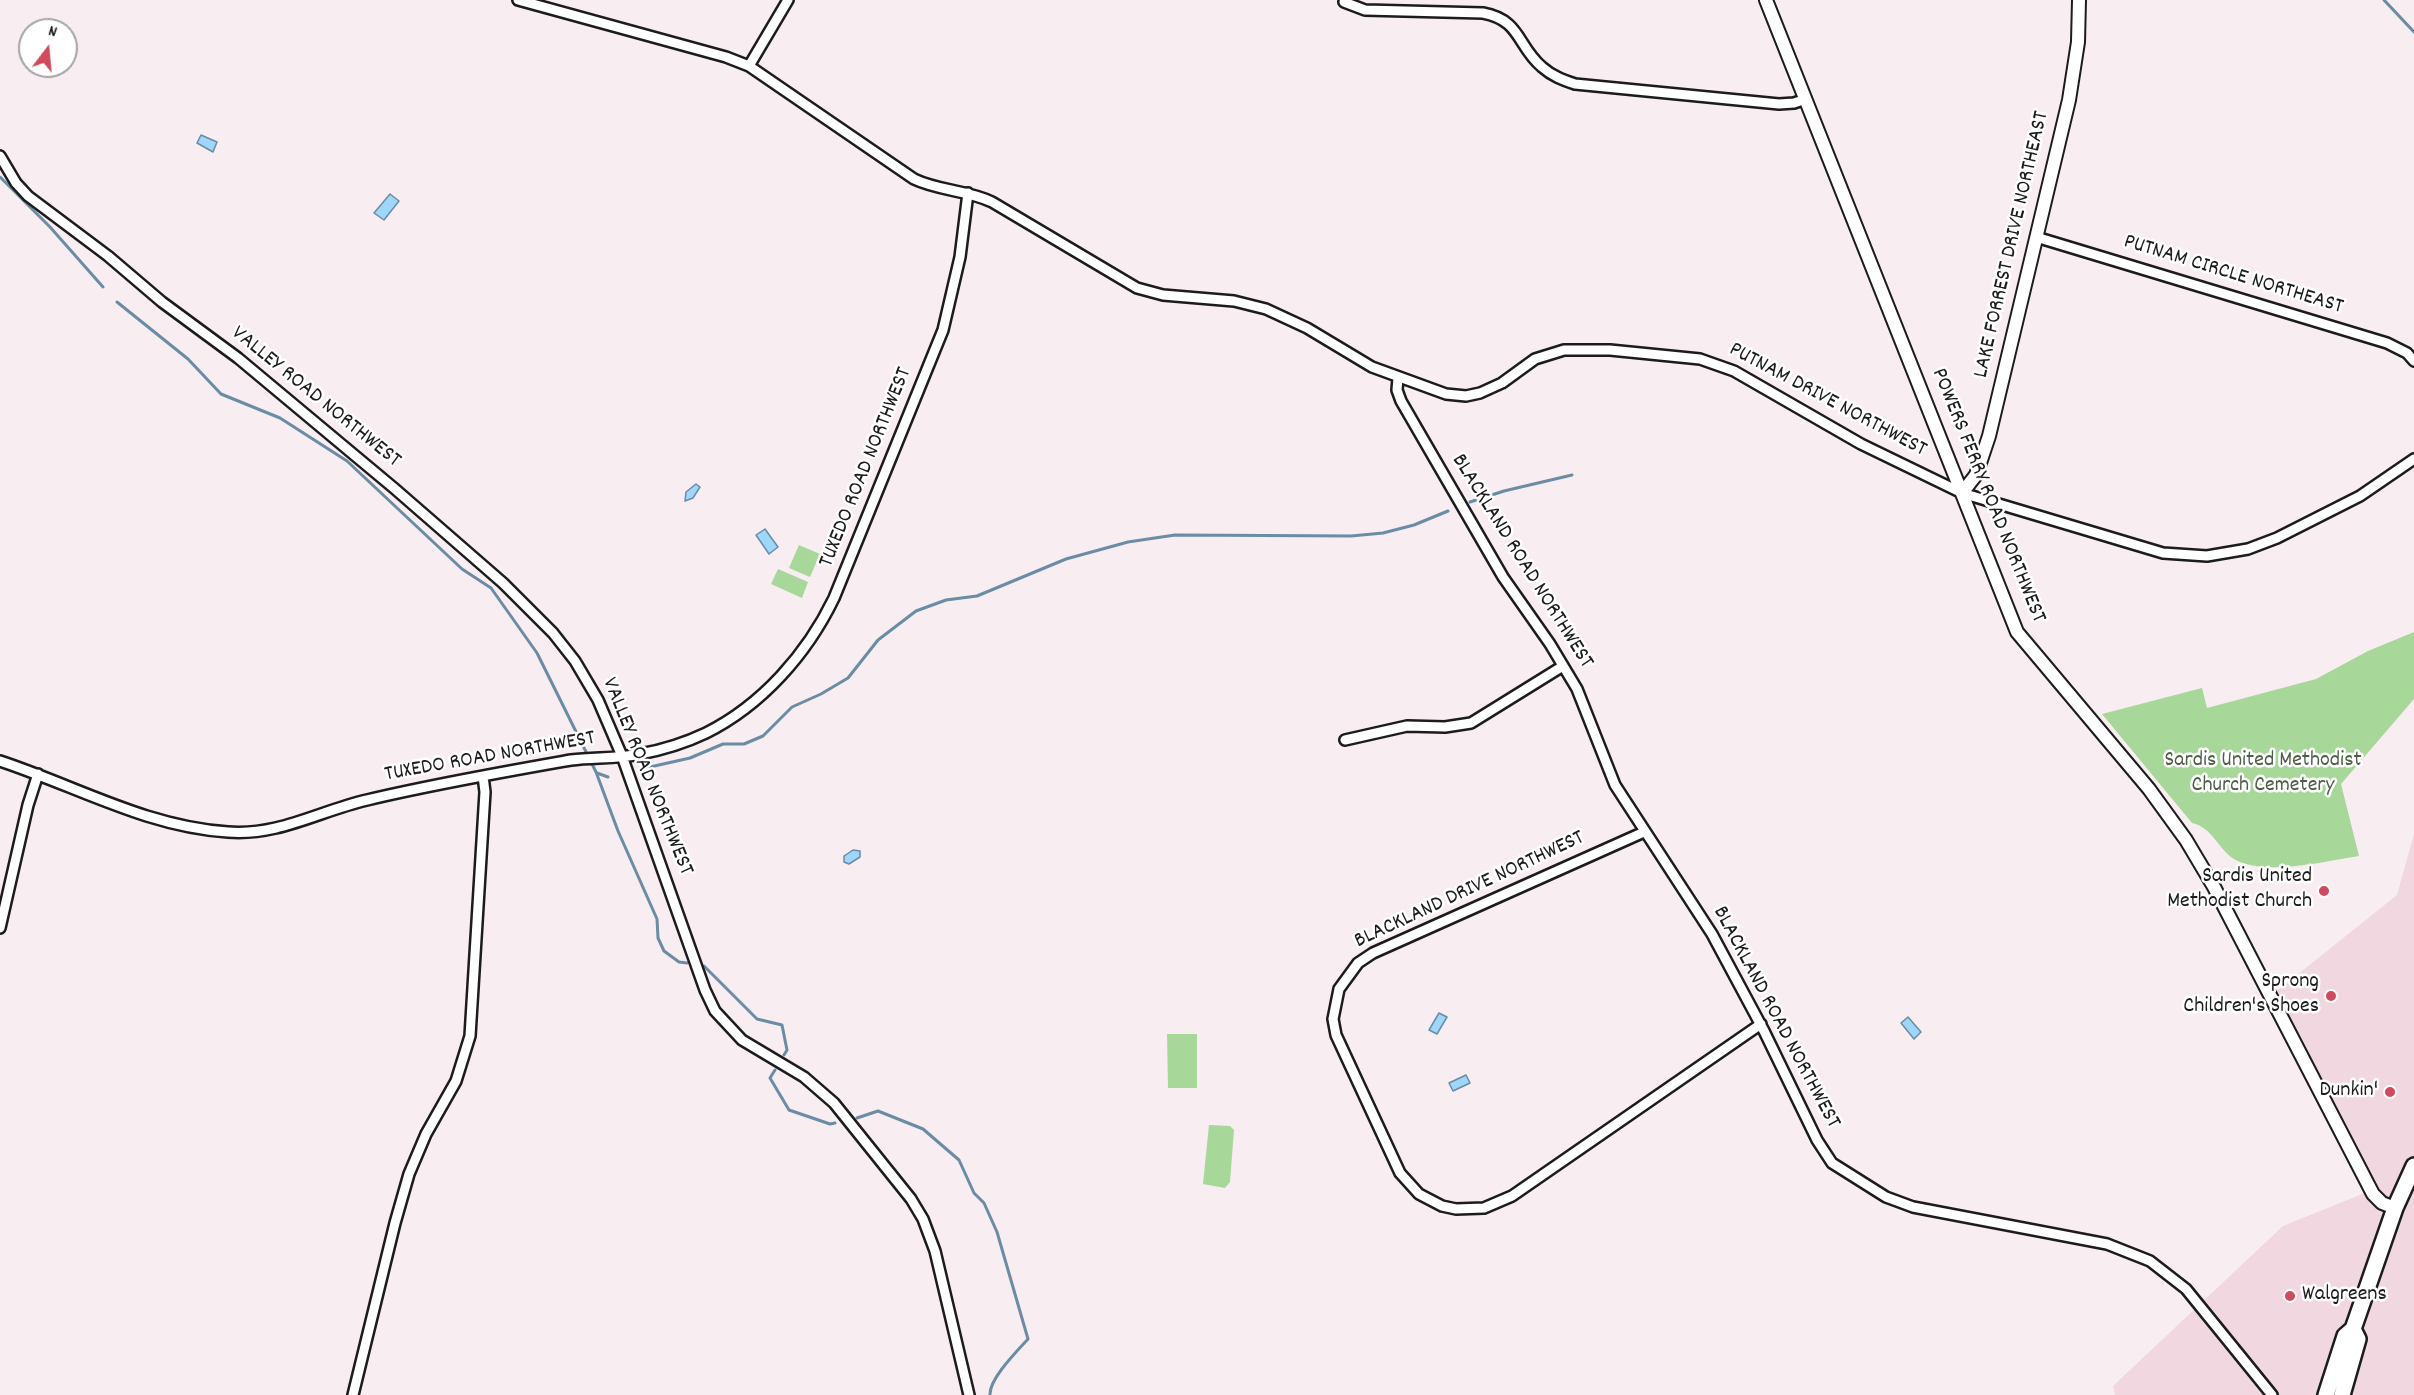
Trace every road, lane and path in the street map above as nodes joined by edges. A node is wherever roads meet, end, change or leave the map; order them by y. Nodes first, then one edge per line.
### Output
1 (518, 0) edge
2 (788, 0) edge
3 (1766, 0) edge
4 (2079, 0) edge
5 (1344, 2) dead end
6 (749, 66) junction
7 (1806, 99) junction
8 (0, 156) edge
9 (969, 193) junction
10 (2036, 237) junction
11 (2414, 360) edge
12 (1398, 378) junction
13 (2414, 459) edge
14 (1962, 493) junction
15 (1563, 666) junction
16 (1345, 740) dead end
17 (622, 756) junction
18 (0, 761) edge
19 (38, 774) junction
20 (483, 776) junction
21 (1644, 832) junction
22 (0, 928) edge
23 (1761, 1024) junction
24 (2414, 1166) edge
25 (2395, 1208) junction
26 (2353, 1329) junction
27 (353, 1395) edge
28 (969, 1395) edge
29 (2272, 1395) edge
30 (2326, 1395) edge
31 (2343, 1395) edge

1 - 6 street
2 - 6 street
3 - 7 street, POWERS FERRY ROAD NORTHWEST
4 - 10 street, LAKE FORREST DRIVE NORTHEAST
5 - 7 street
6 - 9 street
7 - 14 street, POWERS FERRY ROAD NORTHWEST
8 - 17 street, VALLEY ROAD NORTHWEST
9 - 12 street
9 - 17 street, TUXEDO ROAD NORTHWEST
10 - 11 street, PUTNAM CIRCLE NORTHEAST
10 - 14 street, LAKE FORREST DRIVE NORTHEAST
12 - 14 street, PUTNAM DRIVE NORTHWEST
12 - 15 street, BLACKLAND ROAD NORTHWEST
13 - 14 street
14 - 25 street, POWERS FERRY ROAD NORTHWEST
15 - 16 street
15 - 21 street, BLACKLAND ROAD NORTHWEST
17 - 20 street, TUXEDO ROAD NORTHWEST
17 - 28 street, VALLEY ROAD NORTHWEST
18 - 19 street, TUXEDO ROAD NORTHWEST
19 - 20 street, TUXEDO ROAD NORTHWEST
19 - 22 street
20 - 27 street
21 - 23 street, BLACKLAND ROAD NORTHWEST
21 - 23 street, BLACKLAND DRIVE NORTHWEST
23 - 29 street, BLACKLAND ROAD NORTHWEST
24 - 25 main road
25 - 26 main road
26 - 30 main road
26 - 31 main road

